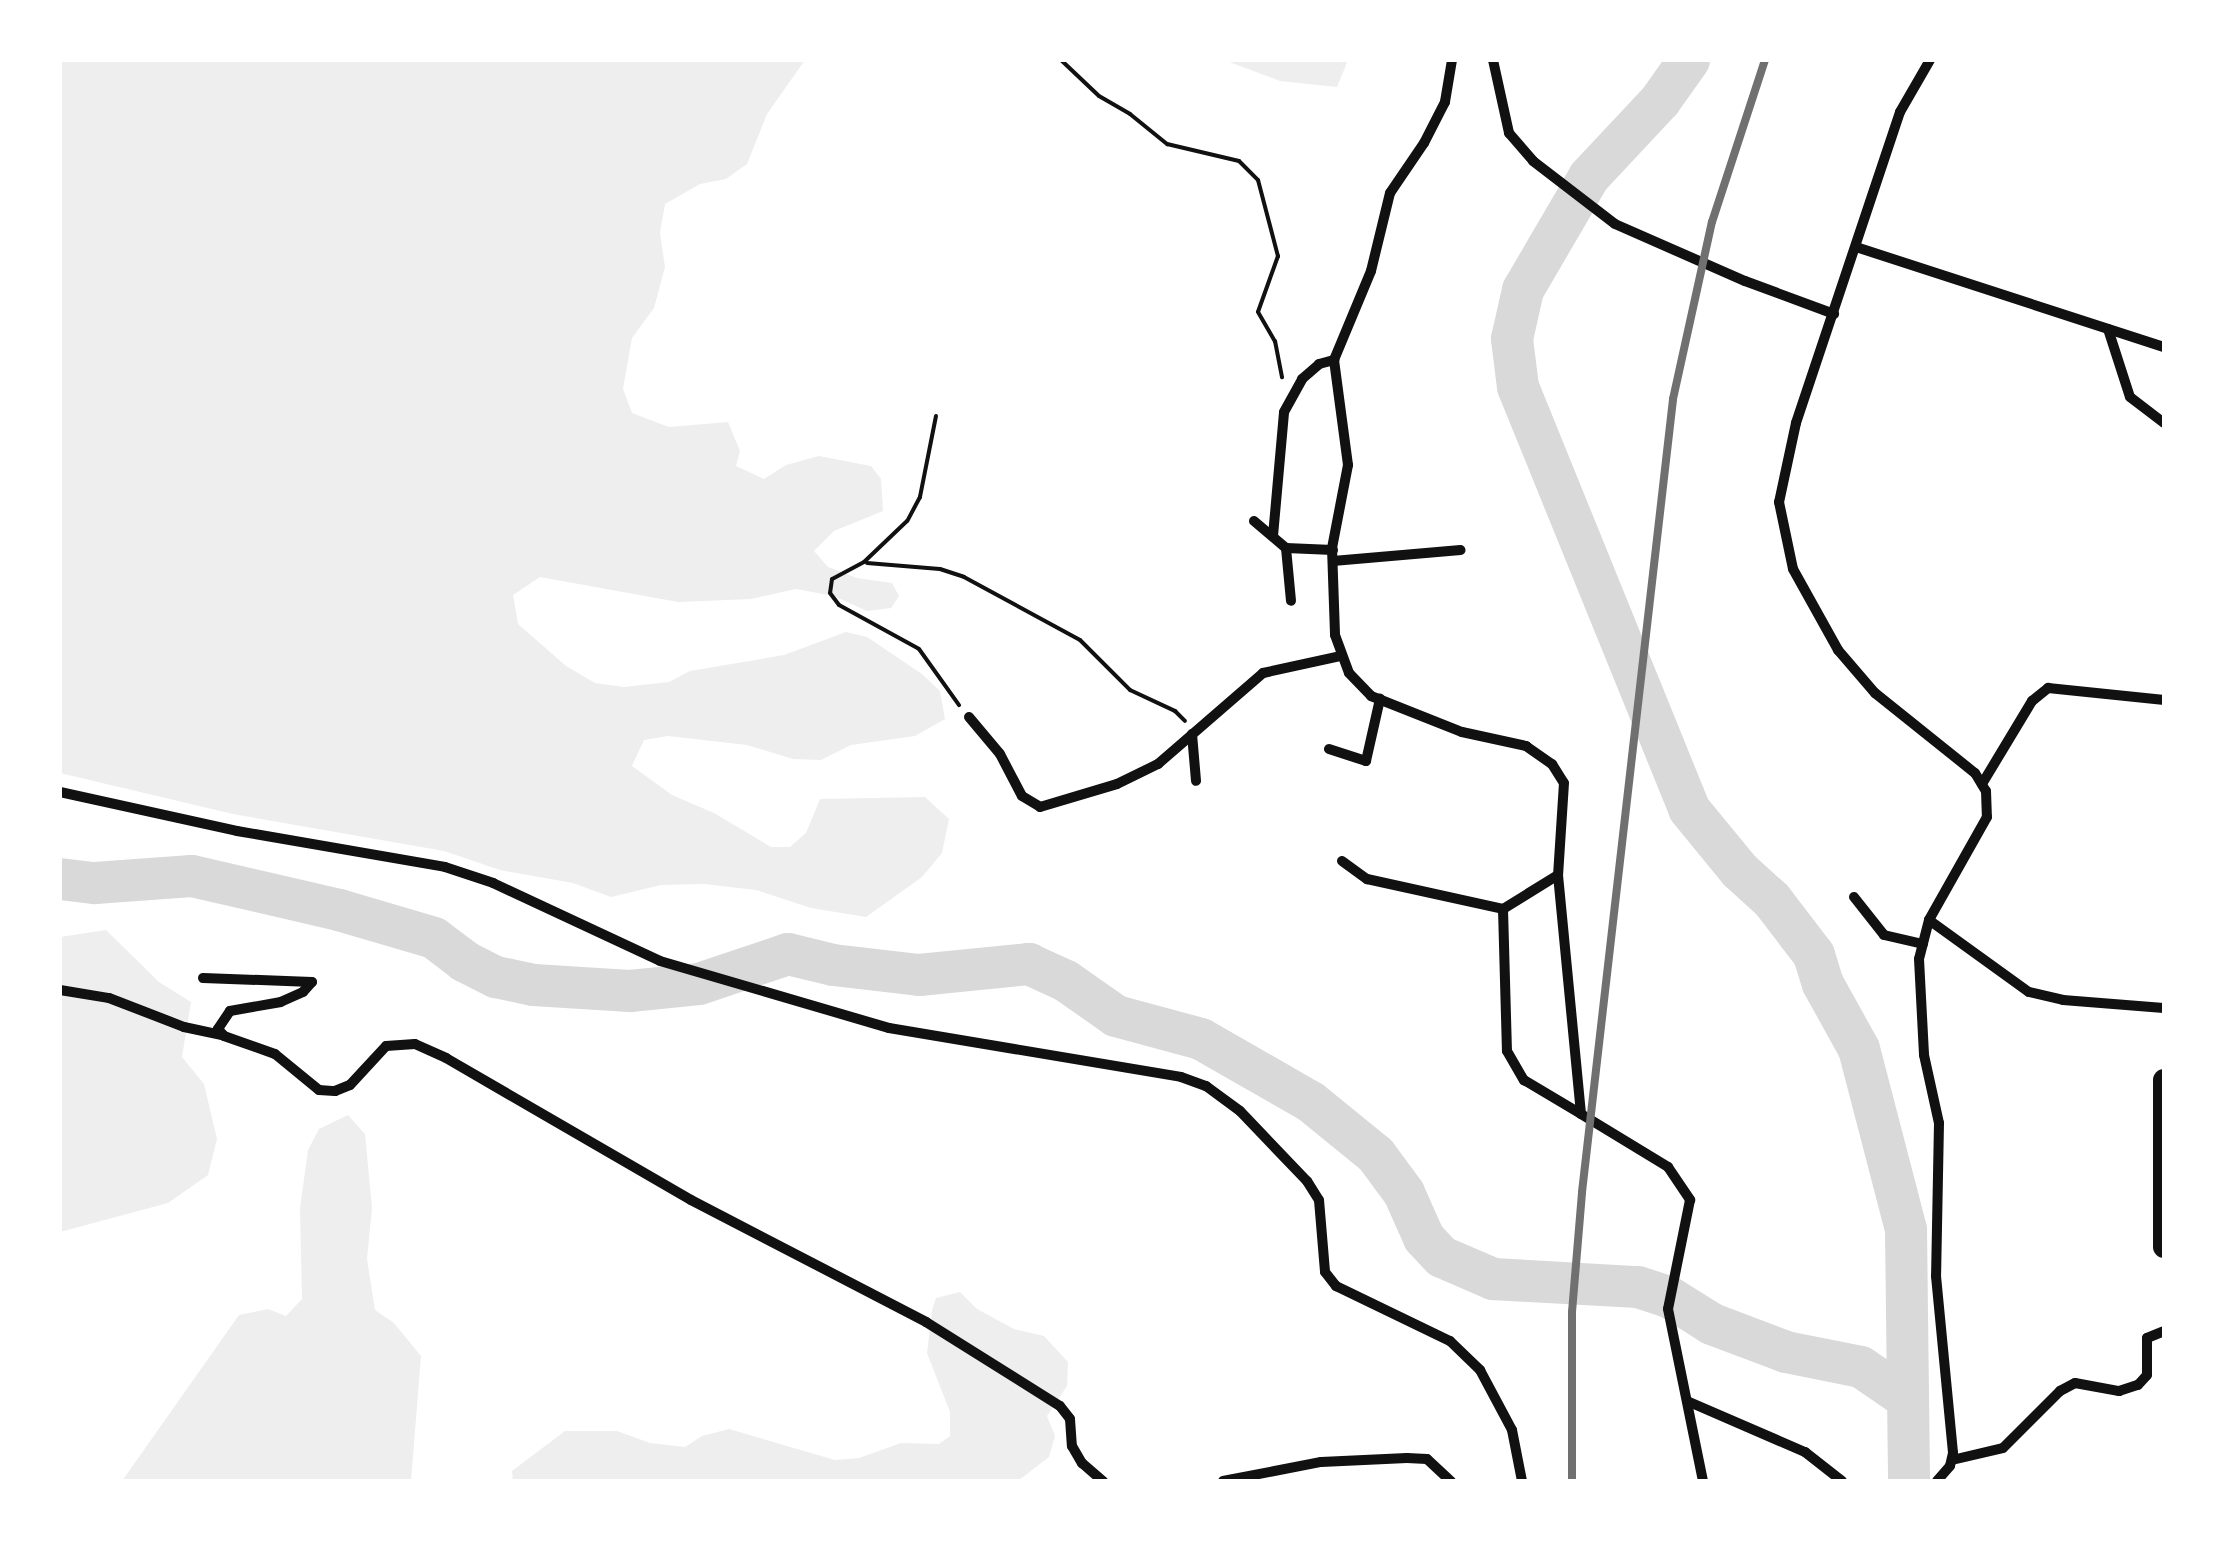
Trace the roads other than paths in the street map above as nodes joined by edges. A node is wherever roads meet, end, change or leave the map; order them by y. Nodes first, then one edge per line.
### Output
1 (1452, 60) edge
2 (1493, 60) edge
3 (1930, 60) edge
4 (1856, 247) junction
5 (1834, 314) junction
6 (2108, 329) junction
7 (2164, 347) edge
8 (1334, 360) junction
9 (2164, 423) edge
10 (1254, 521) dead end
11 (1272, 536) junction
12 (1286, 548) junction
13 (1461, 550) dead end
14 (1333, 556) junction
15 (1291, 601) dead end
16 (1341, 656) junction
17 (1380, 699) junction
18 (2164, 700) edge
19 (968, 717) road end
20 (1192, 734) junction
21 (1329, 749) dead end
22 (1196, 782) dead end
23 (1982, 784) junction
24 (60, 792) edge
25 (1342, 860) dead end
26 (1558, 874) junction
27 (1854, 897) dead end
28 (1503, 909) junction
29 (1929, 920) junction
30 (1923, 944) junction
31 (204, 978) dead end
32 (60, 990) edge
33 (2164, 1008) edge
34 (224, 1036) junction
35 (2164, 1080) edge
36 (1580, 1114) junction
37 (2164, 1247) edge
38 (2164, 1331) edge
39 (1687, 1401) junction
40 (1952, 1460) junction
41 (1103, 1481) edge
42 (1223, 1481) edge
43 (1450, 1481) edge
44 (1522, 1481) edge
45 (1703, 1481) edge
46 (1842, 1481) edge
47 (1936, 1481) edge

1 - 8 street
2 - 5 street
3 - 4 street
4 - 5 street
4 - 6 street
5 - 23 street
6 - 7 street
6 - 9 street
8 - 11 street
8 - 14 street
10 - 11 street
11 - 12 street
12 - 14 street
12 - 15 street
13 - 14 street
14 - 16 street
16 - 17 street
16 - 20 street
17 - 21 street
17 - 26 street
18 - 23 street
19 - 20 street
20 - 22 street
23 - 29 street
24 - 44 street
25 - 28 street
26 - 28 street
26 - 36 street
27 - 30 street
28 - 36 street
29 - 30 street
29 - 33 street
30 - 40 street
31 - 34 street
32 - 34 street
34 - 41 street
35 - 37 highway
36 - 39 street
38 - 40 street
39 - 45 street
39 - 46 street
40 - 47 street
42 - 43 street

